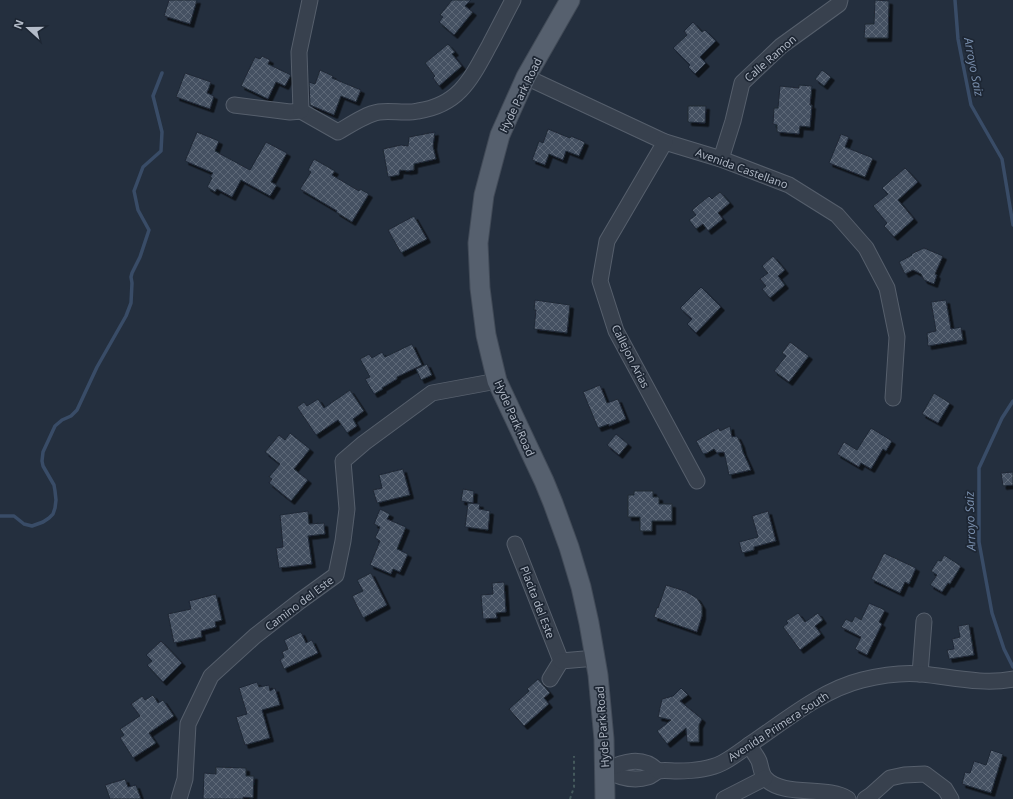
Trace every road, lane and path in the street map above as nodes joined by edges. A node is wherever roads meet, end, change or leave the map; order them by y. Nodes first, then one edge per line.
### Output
1 (310, 0) edge
2 (513, 0) edge
3 (570, 0) edge
4 (840, 0) edge
5 (526, 77) junction
6 (234, 104) dead end
7 (301, 111) junction
8 (665, 142) junction
9 (721, 159) junction
10 (497, 381) junction
11 (893, 398) dead end
12 (697, 481) dead end
13 (515, 544) dead end
14 (924, 621) dead end
15 (596, 658) junction
16 (561, 661) junction
17 (920, 674) junction
18 (550, 680) dead end
19 (1012, 680) edge
20 (749, 745) junction
21 (574, 756) dead end
22 (605, 770) junction
23 (765, 778) junction
24 (179, 799) edge
25 (570, 799) edge
26 (605, 799) edge
27 (724, 799) edge
28 (848, 799) edge
29 (864, 799) edge
30 (951, 799) edge

1 - 7 street
2 - 7 street
3 - 5 main road, Hyde Park Road
4 - 9 street, Calle Ramon
5 - 8 street, Avenida Castellano
5 - 10 main road, Hyde Park Road
6 - 7 street
8 - 9 street, Avenida Castellano
8 - 12 street, Callejon Arias
9 - 11 street, Avenida Castellano
10 - 15 main road, Hyde Park Road
10 - 24 street, Camino del Este
13 - 16 street, Placita del Este
14 - 17 street
15 - 16 street
15 - 22 main road, Hyde Park Road
16 - 18 street
17 - 19 street, Avenida Primera South
17 - 20 street, Avenida Primera South
20 - 22 street, Avenida Primera South
20 - 23 street
21 - 25 path
22 - 26 main road, Hyde Park Road
23 - 27 street
23 - 28 street
29 - 30 street

